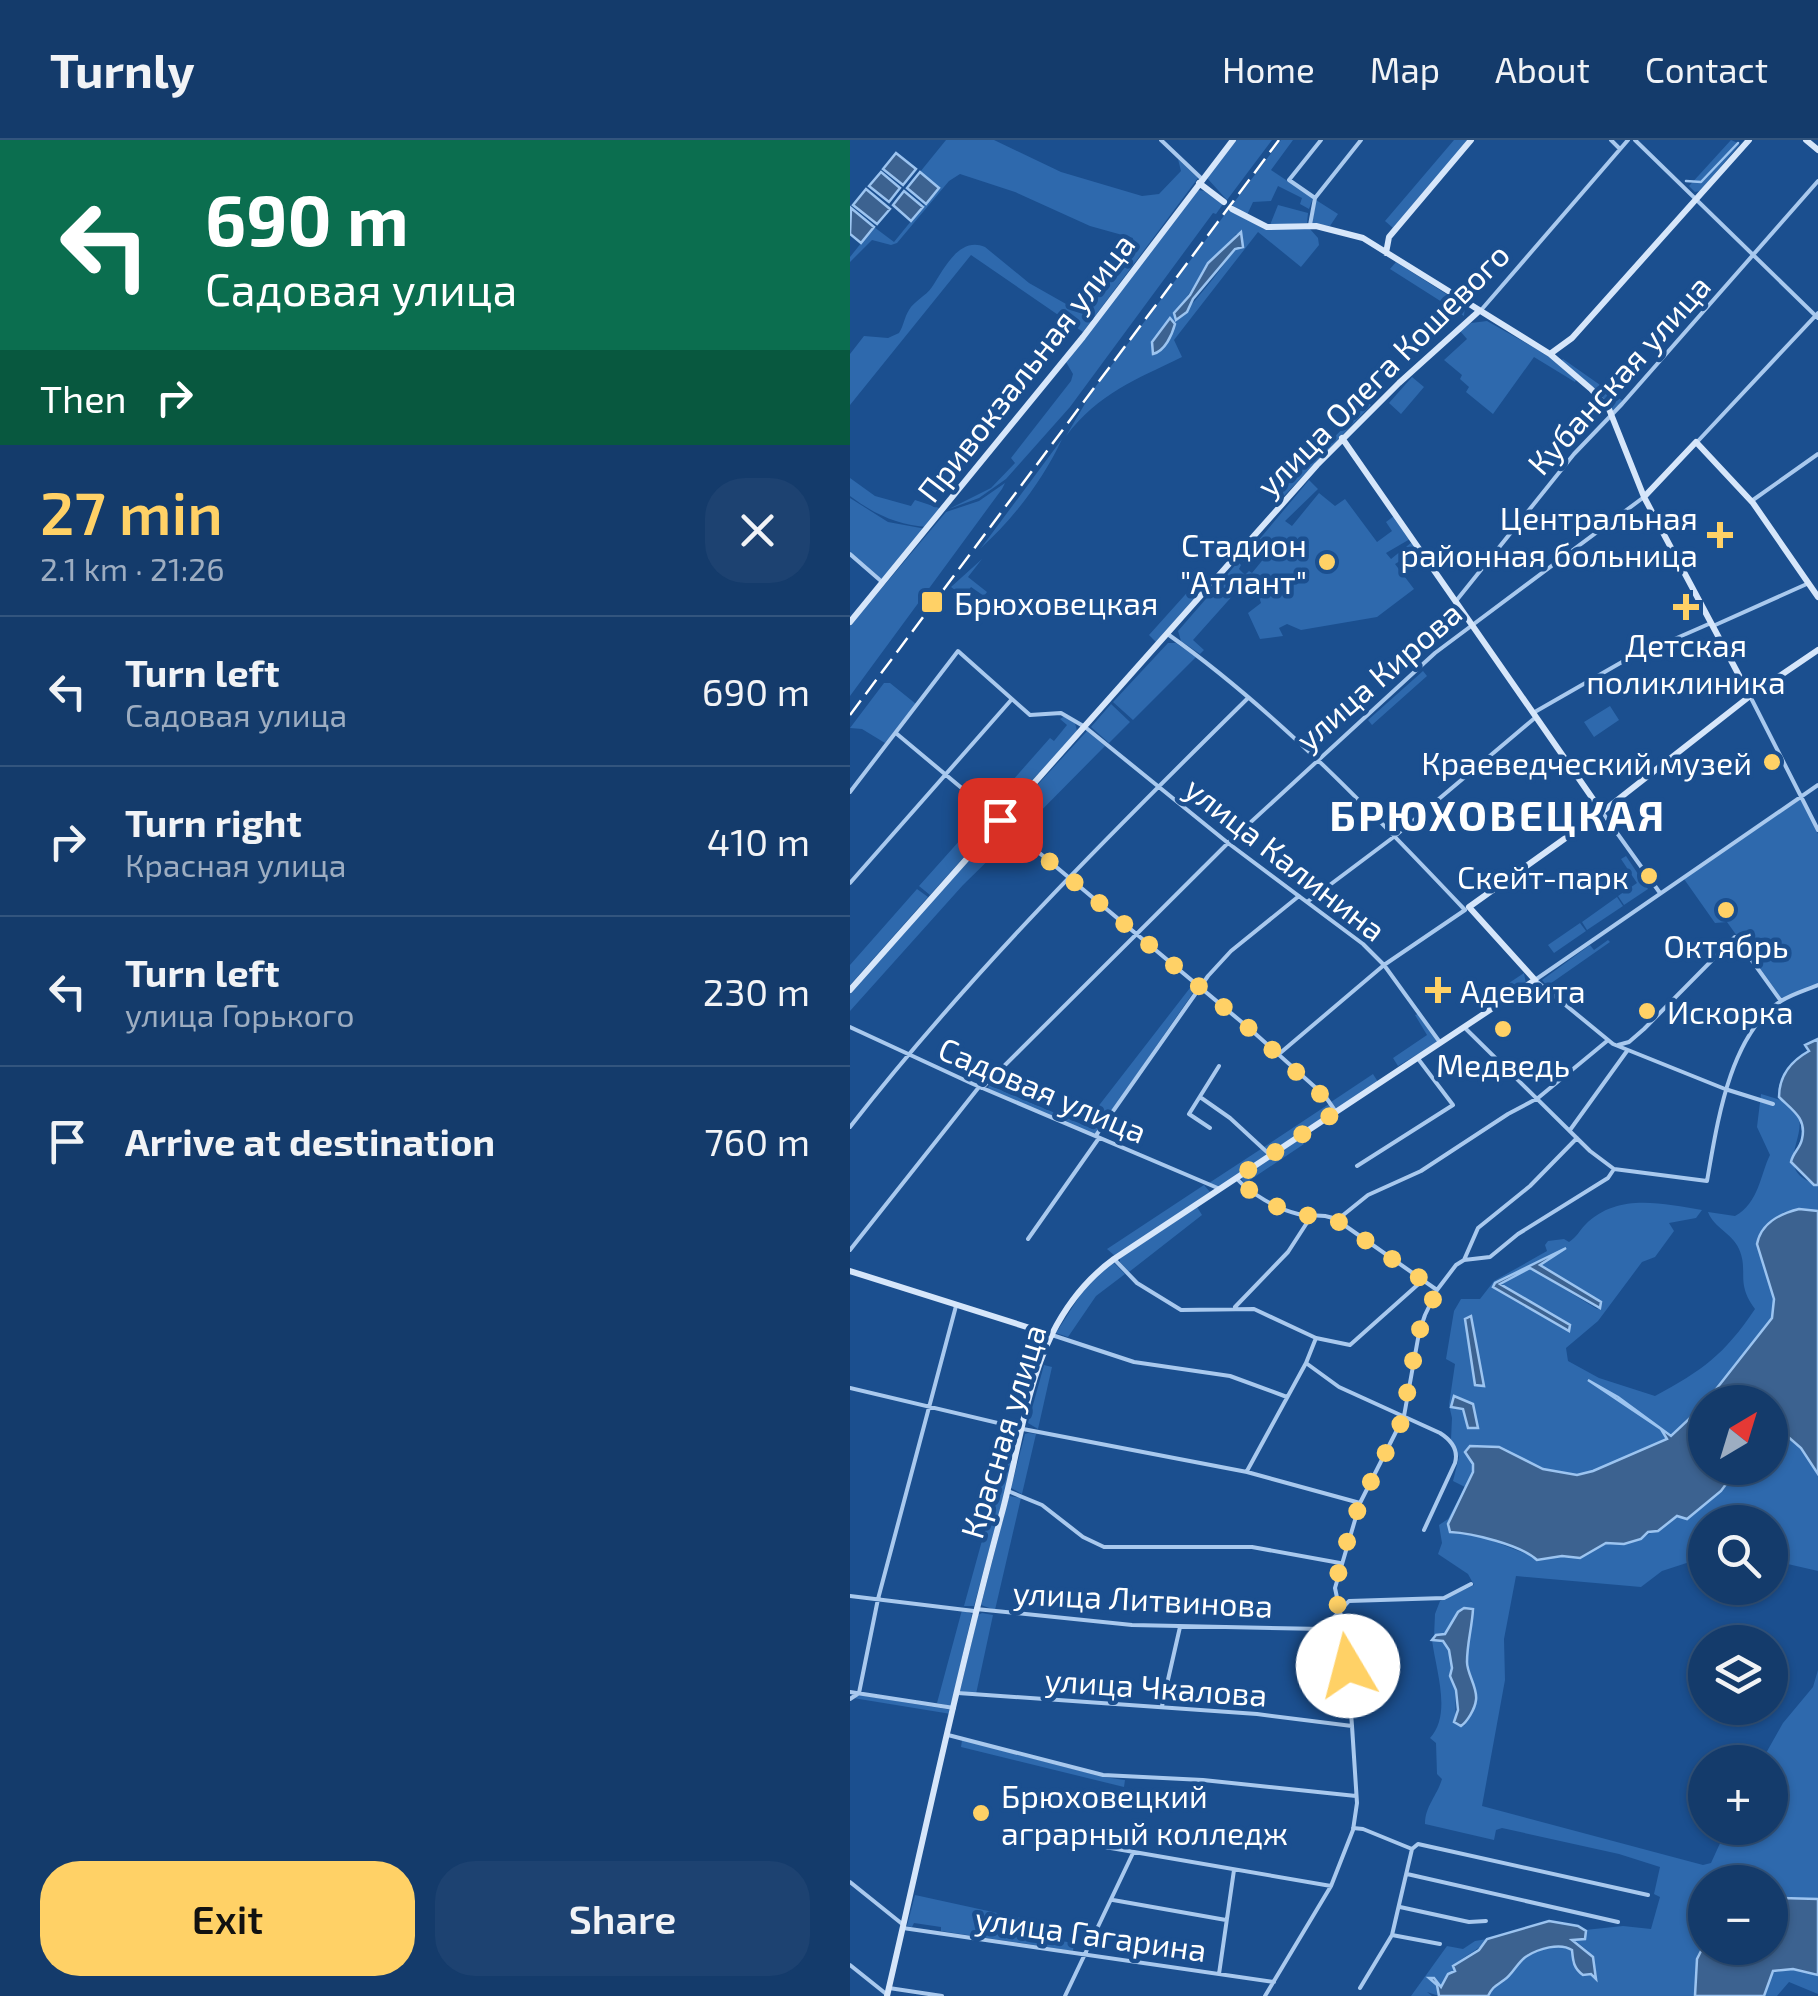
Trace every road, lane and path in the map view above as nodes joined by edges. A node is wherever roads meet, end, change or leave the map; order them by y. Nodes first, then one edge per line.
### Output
1 (1160, 140) edge
2 (1233, 140) edge
3 (1321, 140) edge
4 (1362, 140) edge
5 (1471, 140) edge
6 (1611, 140) edge
7 (1632, 140) edge
8 (1749, 140) edge
9 (1806, 140) edge
10 (1620, 149) junction
11 (1818, 150) edge
12 (1201, 181) junction
13 (1818, 181) edge
14 (1315, 198) junction
15 (1697, 198) junction
16 (1224, 202) dead end
17 (1232, 209) dead end
18 (1310, 225) junction
19 (1386, 254) junction
20 (1755, 254) junction
21 (1478, 312) junction
22 (1817, 316) edge
23 (1550, 354) junction
24 (1612, 414) junction
25 (1342, 438) junction
26 (1696, 442) junction
27 (1818, 454) edge
28 (1644, 497) junction
29 (1752, 501) junction
30 (850, 554) edge
31 (884, 583) junction
32 (1815, 589) edge
33 (1456, 601) junction
34 (850, 622) edge
35 (1712, 625) junction
36 (1472, 626) junction
37 (1168, 635) junction
38 (1818, 650) edge
39 (1750, 696) junction
40 (1012, 699) junction
41 (1247, 699) junction
42 (1535, 715) junction
43 (1085, 727) junction
44 (897, 734) junction
45 (1316, 760) junction
46 (945, 774) junction
47 (1818, 784) edge
48 (1159, 786) junction
49 (850, 792) edge
50 (1802, 796) junction
51 (1602, 812) junction
52 (1000, 820) junction
53 (1818, 830) edge
54 (1395, 836) junction
55 (1228, 843) junction
56 (1067, 877) junction
57 (850, 884) edge
58 (1660, 894) junction
59 (1300, 896) junction
60 (1306, 902) junction
61 (1467, 909) junction
62 (1136, 933) junction
63 (1384, 965) junction
64 (1534, 980) junction
65 (1818, 985) edge
66 (1199, 986) junction
67 (850, 990) edge
68 (1781, 1001) junction
69 (850, 1027) edge
70 (1464, 1027) junction
71 (1607, 1040) junction
72 (1440, 1043) junction
73 (1617, 1046) junction
74 (1628, 1051) junction
75 (907, 1054) junction
76 (1280, 1054) junction
77 (1418, 1058) junction
78 (1219, 1066) dead end
79 (981, 1088) junction
80 (1725, 1089) junction
81 (1200, 1096) junction
82 (1538, 1098) junction
83 (1773, 1104) dead end
84 (1336, 1112) junction
85 (850, 1127) edge
86 (1210, 1128) dead end
87 (1570, 1130) junction
88 (1097, 1137) junction
89 (1577, 1138) junction
90 (1271, 1155) junction
91 (1356, 1166) dead end
92 (1614, 1170) junction
93 (1236, 1178) junction
94 (1220, 1189) junction
95 (1312, 1215) junction
96 (1336, 1220) junction
97 (1028, 1239) dead end
98 (850, 1250) edge
99 (1114, 1259) junction
100 (1464, 1260) junction
101 (850, 1271) edge
102 (1423, 1280) junction
103 (1437, 1290) junction
104 (956, 1304) junction
105 (1234, 1308) junction
106 (1052, 1335) junction
107 (1316, 1338) junction
108 (1306, 1363) junction
109 (850, 1388) edge
110 (1287, 1397) junction
111 (928, 1408) junction
112 (1404, 1416) junction
113 (1023, 1430) junction
114 (1246, 1472) junction
115 (1008, 1491) junction
116 (1360, 1503) junction
117 (1424, 1530) dead end
118 (1340, 1563) junction
119 (1471, 1584) dead end
120 (850, 1596) edge
121 (878, 1599) junction
122 (976, 1610) junction
123 (1340, 1611) junction
124 (1180, 1627) junction
125 (1323, 1629) junction
126 (1345, 1635) junction
127 (956, 1692) junction
128 (859, 1693) junction
129 (850, 1695) edge
130 (954, 1708) junction
131 (1161, 1708) junction
132 (1352, 1726) junction
133 (948, 1735) junction
134 (1356, 1796) junction
135 (1353, 1828) junction
136 (1105, 1847) dead end
137 (1412, 1849) junction
138 (1133, 1853) junction
139 (1234, 1870) junction
140 (1407, 1874) junction
141 (850, 1882) edge
142 (1331, 1886) junction
143 (1648, 1895) dead end
144 (1111, 1900) junction
145 (1400, 1906) junction
146 (1226, 1920) junction
147 (1486, 1921) dead end
148 (1618, 1922) dead end
149 (903, 1926) junction
150 (1392, 1935) junction
151 (1440, 1944) dead end
152 (1084, 1954) junction
153 (850, 1965) edge
154 (1219, 1974) junction
155 (1274, 1982) junction
156 (1360, 1988) dead end
157 (888, 1994) edge
158 (942, 1996) edge
159 (1064, 1996) edge
160 (1265, 1996) edge

1 - 12 street
2 - 12 street, Привокзальная улица
3 - 14 street
4 - 14 street
5 - 19 street
6 - 10 street
7 - 10 street, улица Олега Кошевого
7 - 15 street
8 - 15 street
9 - 11 street
10 - 21 street, улица Олега Кошевого
12 - 16 street
12 - 31 street, Привокзальная улица
13 - 20 street, Кубанская улица
14 - 18 street
15 - 20 street
15 - 23 street
17 - 18 street
18 - 19 street
19 - 21 street
20 - 22 street
20 - 24 street, Кубанская улица
21 - 23 street
21 - 25 street, улица Олега Кошевого
22 - 26 street, улица Кирова
23 - 24 street
24 - 28 street
24 - 33 street, Кубанская улица
25 - 33 street
25 - 37 street, улица Олега Кошевого
26 - 28 street, улица Кирова
26 - 29 street
27 - 29 street
28 - 35 street
28 - 36 street, улица Кирова
29 - 32 street
30 - 31 street
31 - 34 street, Привокзальная улица
32 - 35 street
33 - 36 street
35 - 39 street
35 - 42 street
36 - 42 street
36 - 45 street, улица Кирова
37 - 41 street
37 - 43 street, улица Олега Кошевого
38 - 39 street
39 - 50 street
39 - 51 street
40 - 43 street
40 - 44 street
40 - 46 street
41 - 45 street
41 - 48 street
42 - 51 street
42 - 54 street
43 - 48 street, улица Калинина
43 - 52 street, улица Олега Кошевого
44 - 46 street
44 - 49 street
45 - 54 street
45 - 55 street, улица Кирова
46 - 52 street
46 - 57 street
47 - 50 street, Красная улица
48 - 55 street, улица Калинина
48 - 56 street
50 - 53 street
50 - 58 street, Красная улица
51 - 58 street
51 - 61 street
52 - 56 street
52 - 67 street, улица Олега Кошевого
54 - 60 street
54 - 61 street
55 - 59 street, улица Калинина
55 - 62 street, улица Кирова
56 - 62 street
56 - 75 street
58 - 64 street, Красная улица
59 - 60 street, улица Калинина
59 - 66 street
60 - 63 street, улица Калинина
61 - 63 street
61 - 64 street
62 - 66 street
62 - 79 street, улица Кирова
63 - 72 street, улица Калинина
63 - 76 street
64 - 70 street, Красная улица
64 - 71 street
65 - 68 street
66 - 76 street
66 - 88 street
68 - 73 street
68 - 80 street
69 - 75 street, Садовая улица
70 - 72 street, Красная улица
70 - 82 street
71 - 73 street
71 - 82 street
72 - 77 street, Красная улица
73 - 74 street
74 - 80 street
74 - 87 street
75 - 79 street, Садовая улица
75 - 85 street
76 - 84 street
77 - 84 street, Красная улица
77 - 91 street
78 - 81 street
79 - 88 street, Садовая улица
79 - 98 street, улица Кирова
80 - 83 street
80 - 92 street
81 - 86 street
81 - 90 street
82 - 87 street
82 - 96 street
84 - 90 street, Красная улица
87 - 89 street
88 - 94 street, Садовая улица
88 - 97 street
89 - 92 street
89 - 100 street
90 - 93 street, Красная улица
92 - 100 street
93 - 94 street, Красная улица
93 - 95 street
94 - 99 street, Красная улица
95 - 96 street
95 - 105 street
96 - 102 street
99 - 105 street
99 - 106 street, Красная улица
100 - 103 street
101 - 104 street
102 - 103 street
102 - 107 street
103 - 112 street
104 - 106 street
104 - 111 street
105 - 107 street
106 - 110 street
106 - 113 street, Красная улица
107 - 108 street
108 - 110 street
108 - 112 street
109 - 111 street
110 - 114 street
111 - 113 street
111 - 121 street
112 - 116 street
112 - 117 street
113 - 114 street
113 - 115 street, Красная улица
114 - 116 street
115 - 118 street
115 - 122 street, Красная улица
116 - 118 street
118 - 123 street
119 - 123 street
120 - 121 street, улица Литвинова
121 - 122 street, улица Литвинова
121 - 128 street
122 - 124 street, улица Литвинова
122 - 127 street, Красная улица
123 - 125 street
123 - 126 street
124 - 125 street, улица Литвинова
124 - 131 street
125 - 126 street, улица Литвинова
126 - 132 street
127 - 130 street, Красная улица
127 - 131 street, улица Чкалова
128 - 129 street
128 - 130 street
130 - 133 street, Красная улица
131 - 132 street, улица Чкалова
132 - 134 street
133 - 134 street
133 - 149 street, Красная улица
134 - 135 street
135 - 137 street
135 - 142 street
136 - 138 street
137 - 140 street
137 - 143 street
138 - 139 street
138 - 144 street
139 - 142 street
139 - 146 street
140 - 145 street
140 - 148 street
141 - 149 street
142 - 155 street
144 - 146 street
144 - 152 street
145 - 147 street
145 - 150 street
146 - 154 street
149 - 152 street, улица Гагарина
149 - 157 street, Красная улица
150 - 151 street
150 - 156 street
152 - 154 street, улица Гагарина
152 - 159 street
153 - 157 street
154 - 155 street, улица Гагарина
155 - 160 street
157 - 158 street

